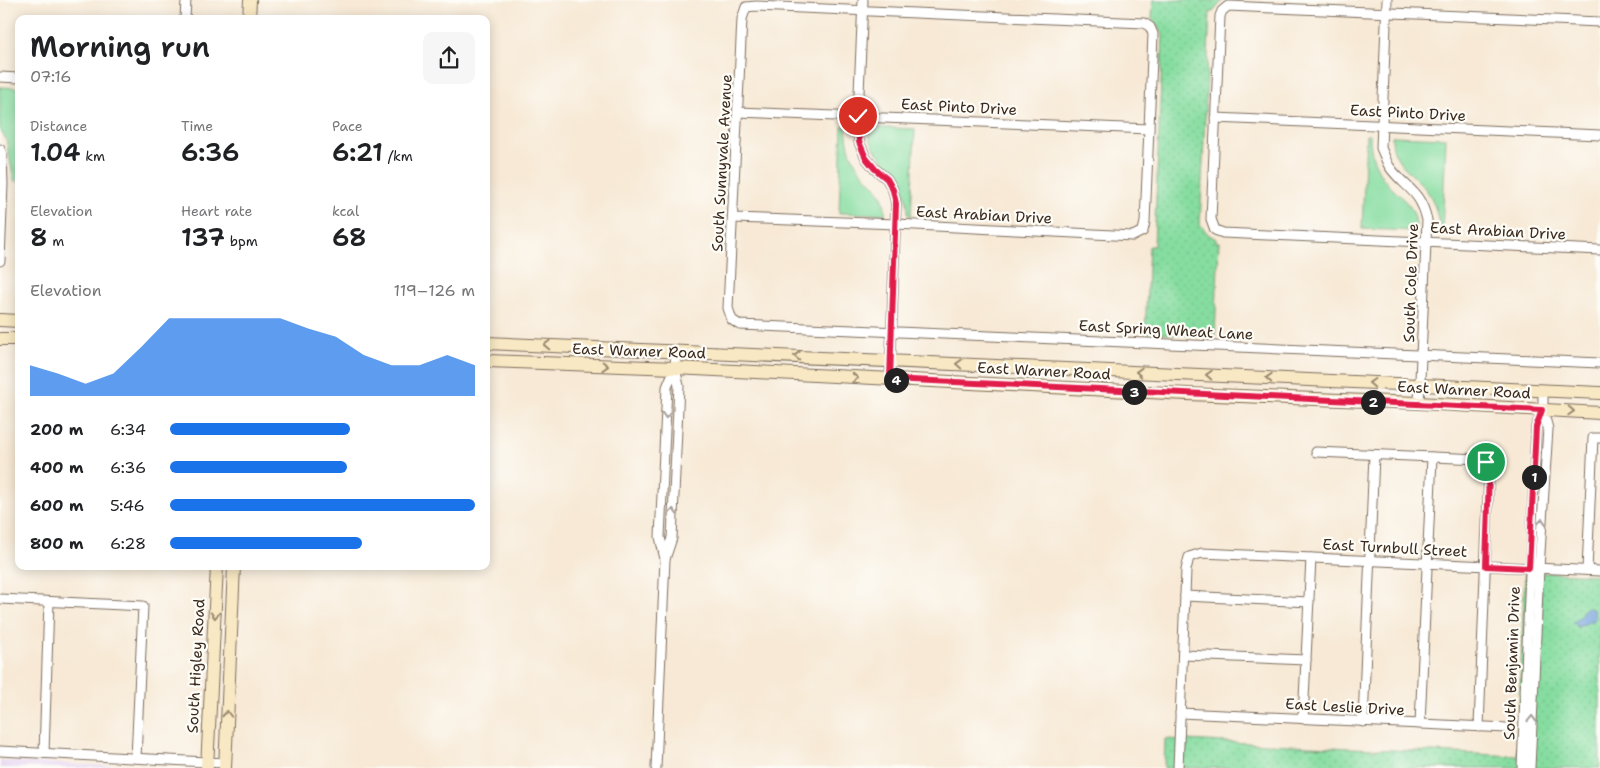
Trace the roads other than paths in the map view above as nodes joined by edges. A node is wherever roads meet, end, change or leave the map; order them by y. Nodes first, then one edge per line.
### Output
1 (186, 0) edge
2 (250, 0) edge
3 (863, 0) edge
4 (1387, 0) edge
5 (863, 10) junction
6 (1387, 13) junction
7 (185, 15) edge
8 (249, 15) edge
9 (1600, 22) edge
10 (0, 77) edge
11 (15, 78) edge
12 (738, 112) junction
13 (858, 116) junction
14 (1215, 118) junction
15 (1381, 126) junction
16 (1149, 130) junction
17 (1600, 135) edge
18 (0, 150) edge
19 (2, 184) edge
20 (734, 218) junction
21 (896, 224) junction
22 (1427, 241) junction
23 (1600, 250) edge
24 (0, 261) edge
25 (0, 320) edge
26 (732, 320) joint
27 (15, 321) edge
28 (892, 331) junction
29 (0, 339) edge
30 (15, 339) edge
31 (490, 343) edge
32 (676, 350) junction
33 (1422, 355) junction
34 (490, 361) edge
35 (891, 361) junction
36 (1600, 363) edge
37 (675, 368) junction
38 (1188, 374) junction
39 (890, 379) junction
40 (1420, 385) junction
41 (1543, 390) junction
42 (1187, 394) junction
43 (1600, 394) edge
44 (1419, 403) junction
45 (1542, 410) junction
46 (1600, 413) edge
47 (1596, 438) edge
48 (1316, 452) dead end
49 (1374, 455) junction
50 (1432, 458) junction
51 (1311, 558) junction
52 (1369, 561) junction
53 (1428, 563) junction
54 (1486, 566) junction
55 (1534, 568) junction
56 (217, 570) edge
57 (234, 570) edge
58 (1586, 570) junction
59 (1600, 571) edge
60 (1185, 596) junction
61 (0, 599) edge
62 (49, 602) junction
63 (1309, 602) junction
64 (1183, 655) junction
65 (1306, 660) junction
66 (1180, 713) junction
67 (1303, 719) junction
68 (1363, 722) junction
69 (1420, 724) junction
70 (1479, 727) junction
71 (1508, 728) dead end
72 (0, 751) edge
73 (44, 754) junction
74 (136, 758) junction
75 (207, 765) edge
76 (225, 765) edge
77 (656, 768) edge
78 (1178, 768) edge
79 (1522, 768) edge
80 (1530, 768) edge

1 - 7 street
2 - 8 main road
3 - 5 street
4 - 6 street, South Cole Drive
5 - 12 street, South Sunnyvale Avenue
5 - 13 street
5 - 16 street
6 - 9 street
6 - 14 street
6 - 15 street, South Cole Drive
10 - 11 street
12 - 13 street, East Pinto Drive
12 - 20 street, South Sunnyvale Avenue
13 - 16 street, East Pinto Drive
13 - 21 street
14 - 15 street, East Pinto Drive
14 - 22 street, East Arabian Drive
15 - 17 street, East Pinto Drive
15 - 22 street, South Cole Drive
16 - 21 street, East Arabian Drive
18 - 19 street
19 - 24 street
20 - 21 street, East Arabian Drive
20 - 26 street, South Sunnyvale Avenue
21 - 28 street
22 - 23 street, East Arabian Drive
22 - 33 street, South Cole Drive
25 - 27 main road
26 - 28 street, East Spring Wheat Lane
28 - 33 street, East Spring Wheat Lane
28 - 35 street
29 - 30 main road
32 -> 31 main road, East Warner Road
35 -> 32 main road, East Warner Road
32 - 37 street
33 - 36 street, East Spring Wheat Lane
33 - 40 street, South Cole Drive
34 -> 37 main road, East Warner Road
38 -> 35 main road, East Warner Road
35 - 39 street
37 -> 39 main road, East Warner Road
37 - 77 street
40 -> 38 main road, East Warner Road
38 - 42 main road
39 - 42 main road, East Warner Road
40 - 41 main road, East Warner Road
40 - 44 street, South Cole Drive
41 - 43 main road, East Warner Road
41 - 45 street, South Benjamin Drive
42 - 44 main road, East Warner Road
44 - 45 main road, East Warner Road
45 -> 46 main road, East Warner Road
45 - 55 street, South Benjamin Drive
47 - 58 street
48 - 49 street
49 - 50 street
49 - 52 street
50 - 53 street
50 - 54 street
51 - 52 street, East Turnbull Street
51 - 60 street, East Turnbull Street
51 - 63 street
52 - 53 street, East Turnbull Street
52 - 68 street
53 - 54 street, East Turnbull Street
53 - 69 street
54 - 55 street, East Turnbull Street
54 - 70 street
55 - 58 street, East Turnbull Street
55 - 79 street, South Benjamin Drive
80 -> 55 street, South Benjamin Drive
56 -> 75 main road, South Higley Road
76 -> 57 main road
58 - 59 street, East Turnbull Street
60 - 63 street
60 - 64 street
61 - 62 street
62 - 73 street
62 - 74 street
63 - 65 street
64 - 65 street
64 - 66 street
65 - 67 street
66 - 67 street, East Leslie Drive
66 - 78 street
67 - 68 street, East Leslie Drive
68 - 69 street, East Leslie Drive
69 - 70 street, East Leslie Drive
70 - 71 street, East Leslie Drive
72 - 73 street
73 - 74 street
74 - 75 street
75 - 76 street

